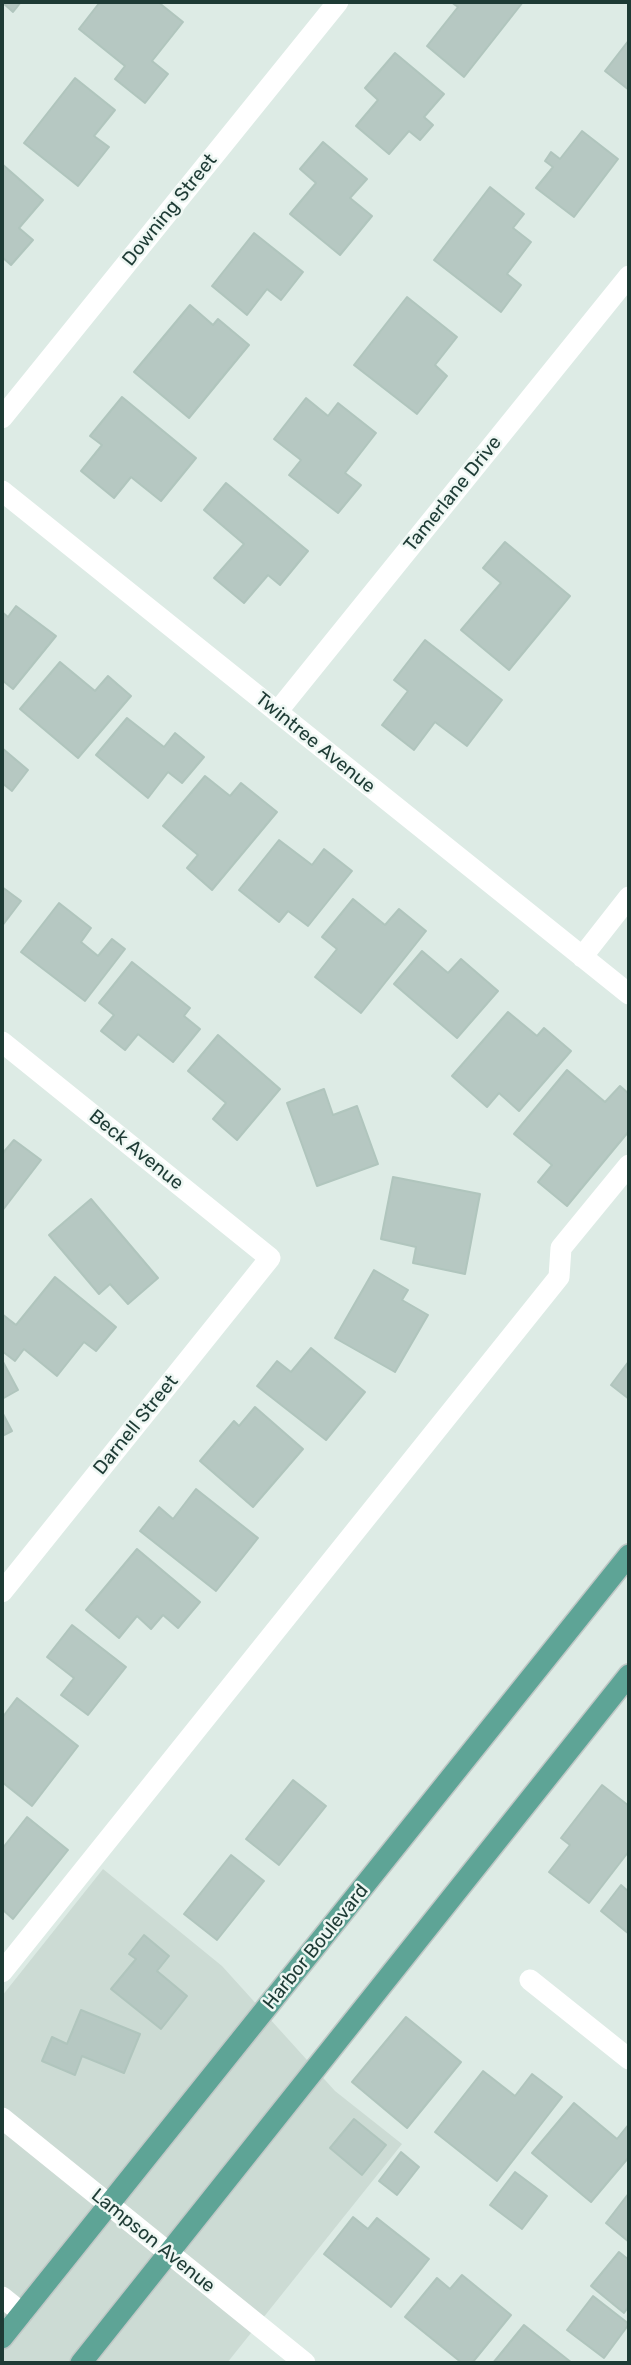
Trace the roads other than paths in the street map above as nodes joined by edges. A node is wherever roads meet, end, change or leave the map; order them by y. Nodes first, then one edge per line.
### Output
1 (338, 2) edge
2 (629, 276) edge
3 (2, 418) edge
4 (2, 491) edge
5 (277, 712) junction
6 (629, 897) edge
7 (582, 957) junction
8 (629, 995) edge
9 (2, 1042) edge
10 (629, 1165) edge
11 (270, 1258) joint
12 (629, 1555) edge
13 (2, 1592) edge
14 (629, 1675) edge
15 (2, 1972) edge
16 (530, 1980) dead end
17 (629, 2059) edge
18 (2, 2118) edge
19 (110, 2205) junction
20 (169, 2253) junction
21 (2, 2297) edge
22 (22, 2313) junction
23 (2, 2338) edge
24 (81, 2363) edge
25 (305, 2363) edge

1 - 3 street, Downing Street
2 - 5 street, Tamerlane Drive
4 - 5 street, Twintree Avenue
5 - 7 street, Twintree Avenue
6 - 7 street
7 - 8 street, Twintree Avenue
9 - 11 street, Beck Avenue
10 - 15 street
11 - 13 street, Darnell Street
12 - 19 main road, Harbor Boulevard
14 - 20 main road
16 - 17 street
18 - 19 street, Lampson Avenue
19 - 20 street, Lampson Avenue
19 - 22 main road, Harbor Boulevard
20 - 24 main road
20 - 25 street, Lampson Avenue
21 - 22 street
22 - 23 main road, Harbor Boulevard

